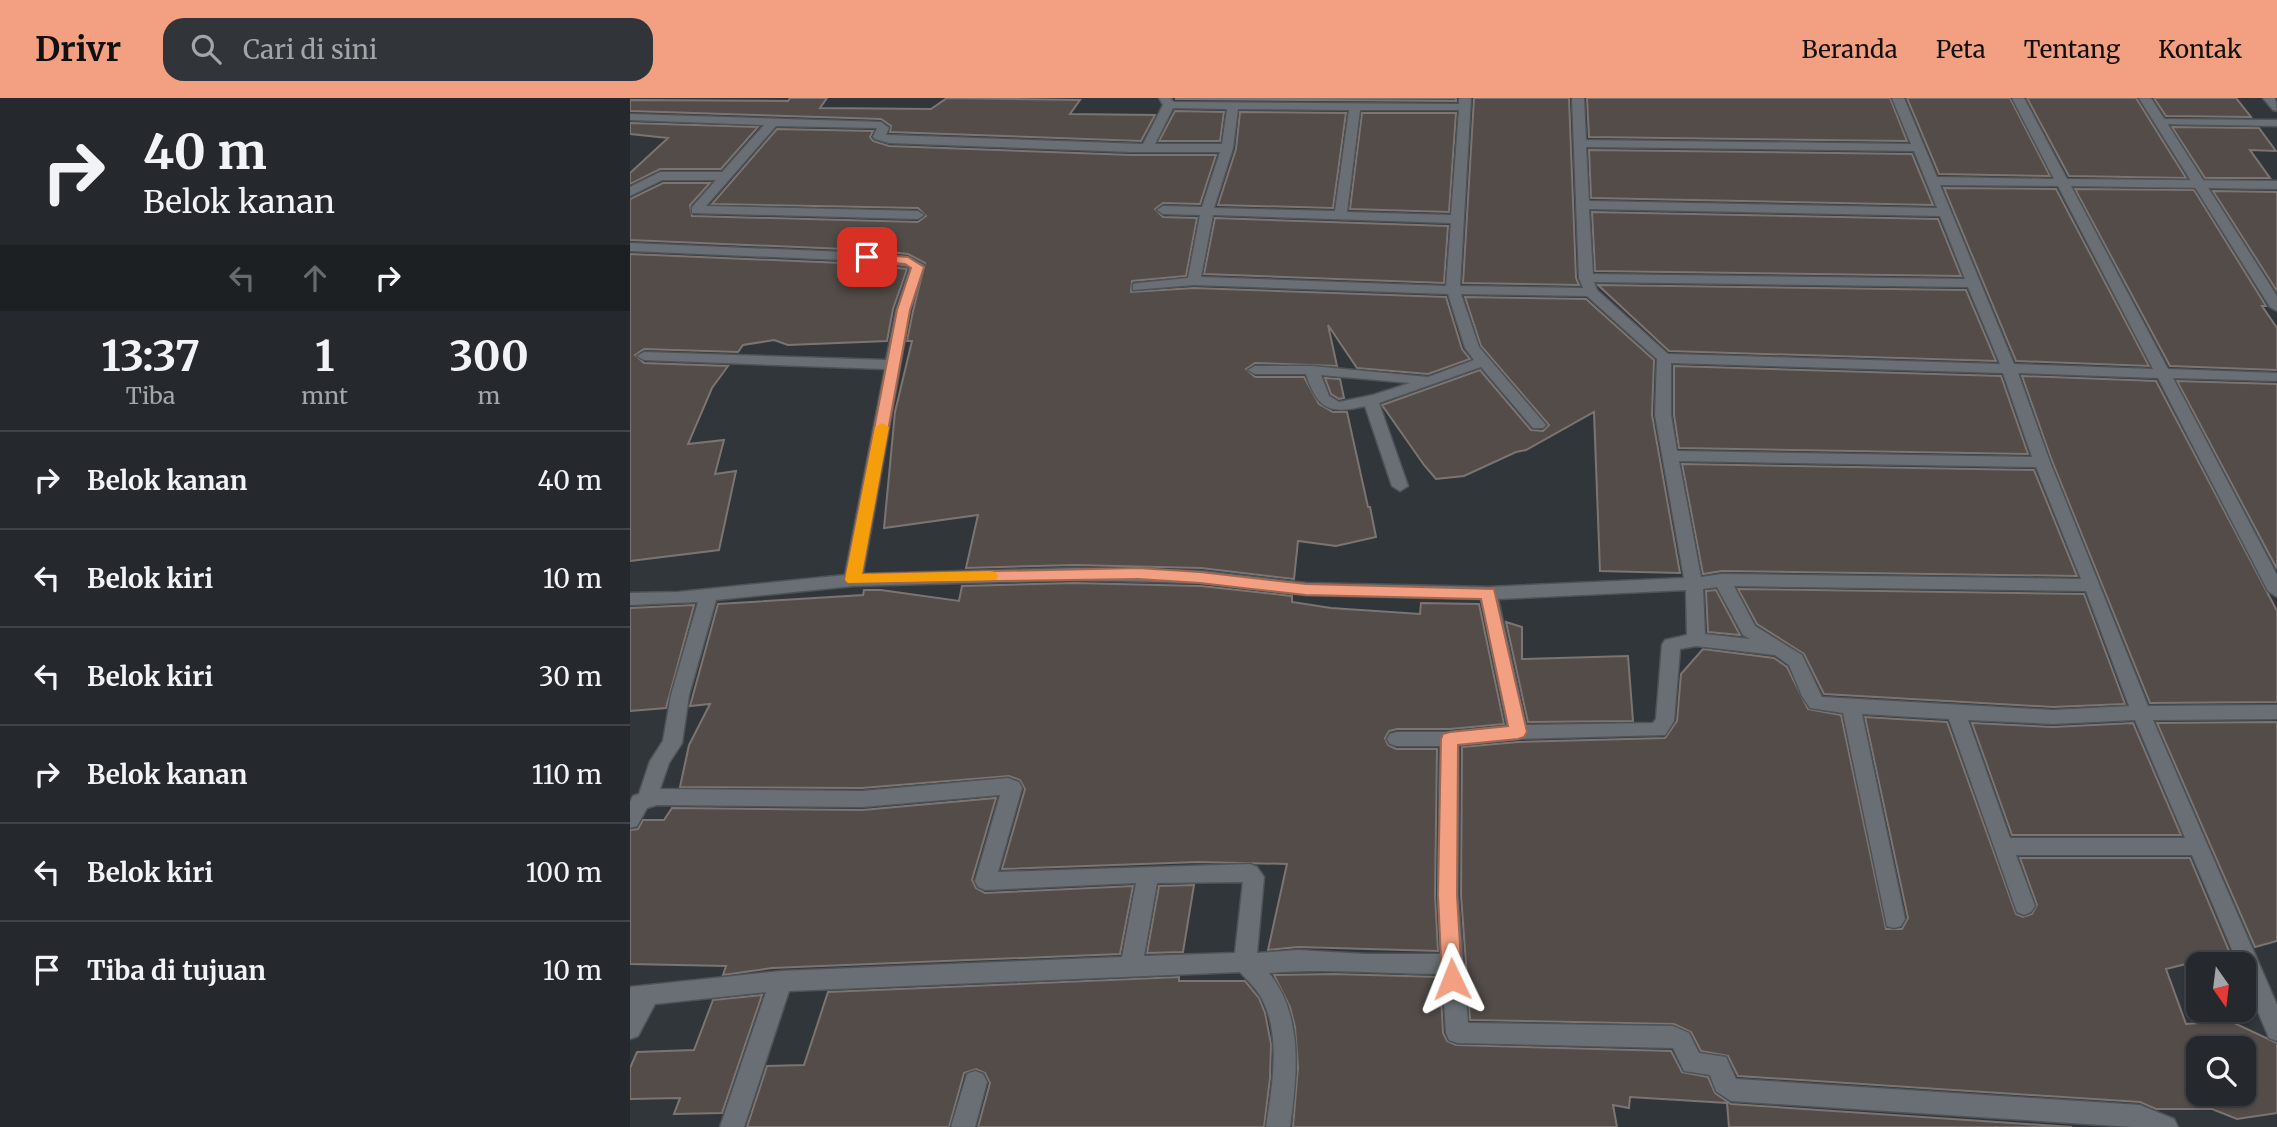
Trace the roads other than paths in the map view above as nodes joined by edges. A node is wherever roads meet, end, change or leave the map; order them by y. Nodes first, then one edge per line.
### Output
1 (1578, 98) edge
2 (1898, 98) edge
3 (2018, 98) edge
4 (2145, 98) edge
5 (2269, 98) edge
6 (1167, 102) edge
7 (1464, 103) edge
8 (1233, 106) junction
9 (1355, 107) junction
10 (2277, 108) edge
11 (630, 117) edge
12 (770, 122) junction
13 (2161, 122) junction
14 (2277, 123) edge
15 (1581, 143) junction
16 (1147, 148) junction
17 (1227, 148) junction
18 (1919, 148) junction
19 (726, 176) junction
20 (1933, 181) junction
21 (2063, 183) junction
22 (2200, 184) junction
23 (2277, 185) edge
24 (630, 192) edge
25 (1584, 205) junction
26 (1163, 210) dead end
27 (1207, 211) junction
28 (1944, 212) junction
29 (1341, 214) junction
30 (918, 215) dead end
31 (1456, 219) junction
32 (630, 247) edge
33 (1194, 281) junction
34 (1973, 283) junction
35 (1588, 285) junction
36 (1138, 287) dead end
37 (1453, 290) junction
38 (2277, 307) edge
39 (644, 356) dead end
40 (1664, 358) junction
41 (1484, 360) junction
42 (894, 365) junction
43 (2008, 366) junction
44 (1255, 370) dead end
45 (1312, 370) junction
46 (2161, 373) junction
47 (2277, 377) edge
48 (1427, 380) junction
49 (1371, 402) junction
50 (1538, 425) dead end
51 (1669, 456) junction
52 (2042, 462) junction
53 (1400, 486) dead end
54 (853, 580) junction
55 (1722, 580) junction
56 (1694, 584) junction
57 (2092, 585) junction
58 (2277, 591) edge
59 (1488, 593) junction
60 (709, 594) junction
61 (630, 599) edge
62 (1696, 639) junction
63 (1784, 650) junction
64 (1851, 706) junction
65 (1956, 712) junction
66 (2277, 712) edge
67 (2141, 713) junction
68 (1518, 732) junction
69 (1397, 739) dead end
70 (1450, 739) junction
71 (647, 799) junction
72 (630, 820) edge
73 (2003, 846) junction
74 (2198, 847) junction
75 (1148, 874) junction
76 (2024, 906) dead end
77 (1894, 919) dead end
78 (1245, 962) junction
79 (1452, 964) junction
80 (1131, 966) junction
81 (780, 981) junction
82 (639, 996) edge
83 (630, 1029) edge
84 (2277, 1031) edge
85 (975, 1082) dead end
86 (733, 1127) edge
87 (963, 1127) edge
88 (1278, 1127) edge
89 (2166, 1127) edge

1 - 15 street
2 - 18 street
3 - 21 street
4 - 13 street
5 - 10 street
6 - 8 street
6 - 16 street
7 - 9 street
7 - 31 street
8 - 9 street
8 - 17 street
9 - 29 street
11 - 12 street
12 - 16 street
12 - 19 street
13 - 14 street
13 - 22 street
15 - 18 street
15 - 25 street
16 - 17 street
17 - 27 street
18 - 20 street
19 - 24 street
19 - 30 street
20 - 21 street
20 - 28 street
21 - 22 street
21 - 46 street
22 - 23 street
22 - 38 street
25 - 28 street
25 - 35 street
26 - 27 street
27 - 29 street
27 - 33 street
28 - 34 street
29 - 31 street
31 - 37 street
32 - 42 street
33 - 36 street
33 - 37 street
34 - 35 street
34 - 43 street
35 - 37 street
35 - 40 street
37 - 41 street
39 - 42 street
40 - 43 street
40 - 51 street
41 - 48 street
41 - 50 street
42 - 54 street
43 - 46 street
43 - 52 street
44 - 45 street
45 - 48 street
45 - 49 street
46 - 47 street
46 - 58 street
48 - 49 street
49 - 53 street
51 - 52 street
51 - 56 street
52 - 57 street
54 - 59 street
54 - 60 street
55 - 56 street
55 - 57 street
55 - 63 street
56 - 59 street
56 - 62 street
57 - 67 street
59 - 68 street
60 - 61 street
60 - 71 street
62 - 63 street
62 - 68 street
63 - 64 street
64 - 65 street
64 - 77 street
65 - 67 street
65 - 73 street
66 - 67 street
67 - 74 street
68 - 70 street
69 - 70 street
70 - 79 street
71 - 72 street
71 - 75 street
73 - 74 street
73 - 76 street
74 - 84 street
75 - 78 street
75 - 80 street
78 - 79 street
78 - 80 street
78 - 88 street
79 - 89 street
80 - 81 street
81 - 82 street
81 - 86 street
82 - 83 street
85 - 87 street

